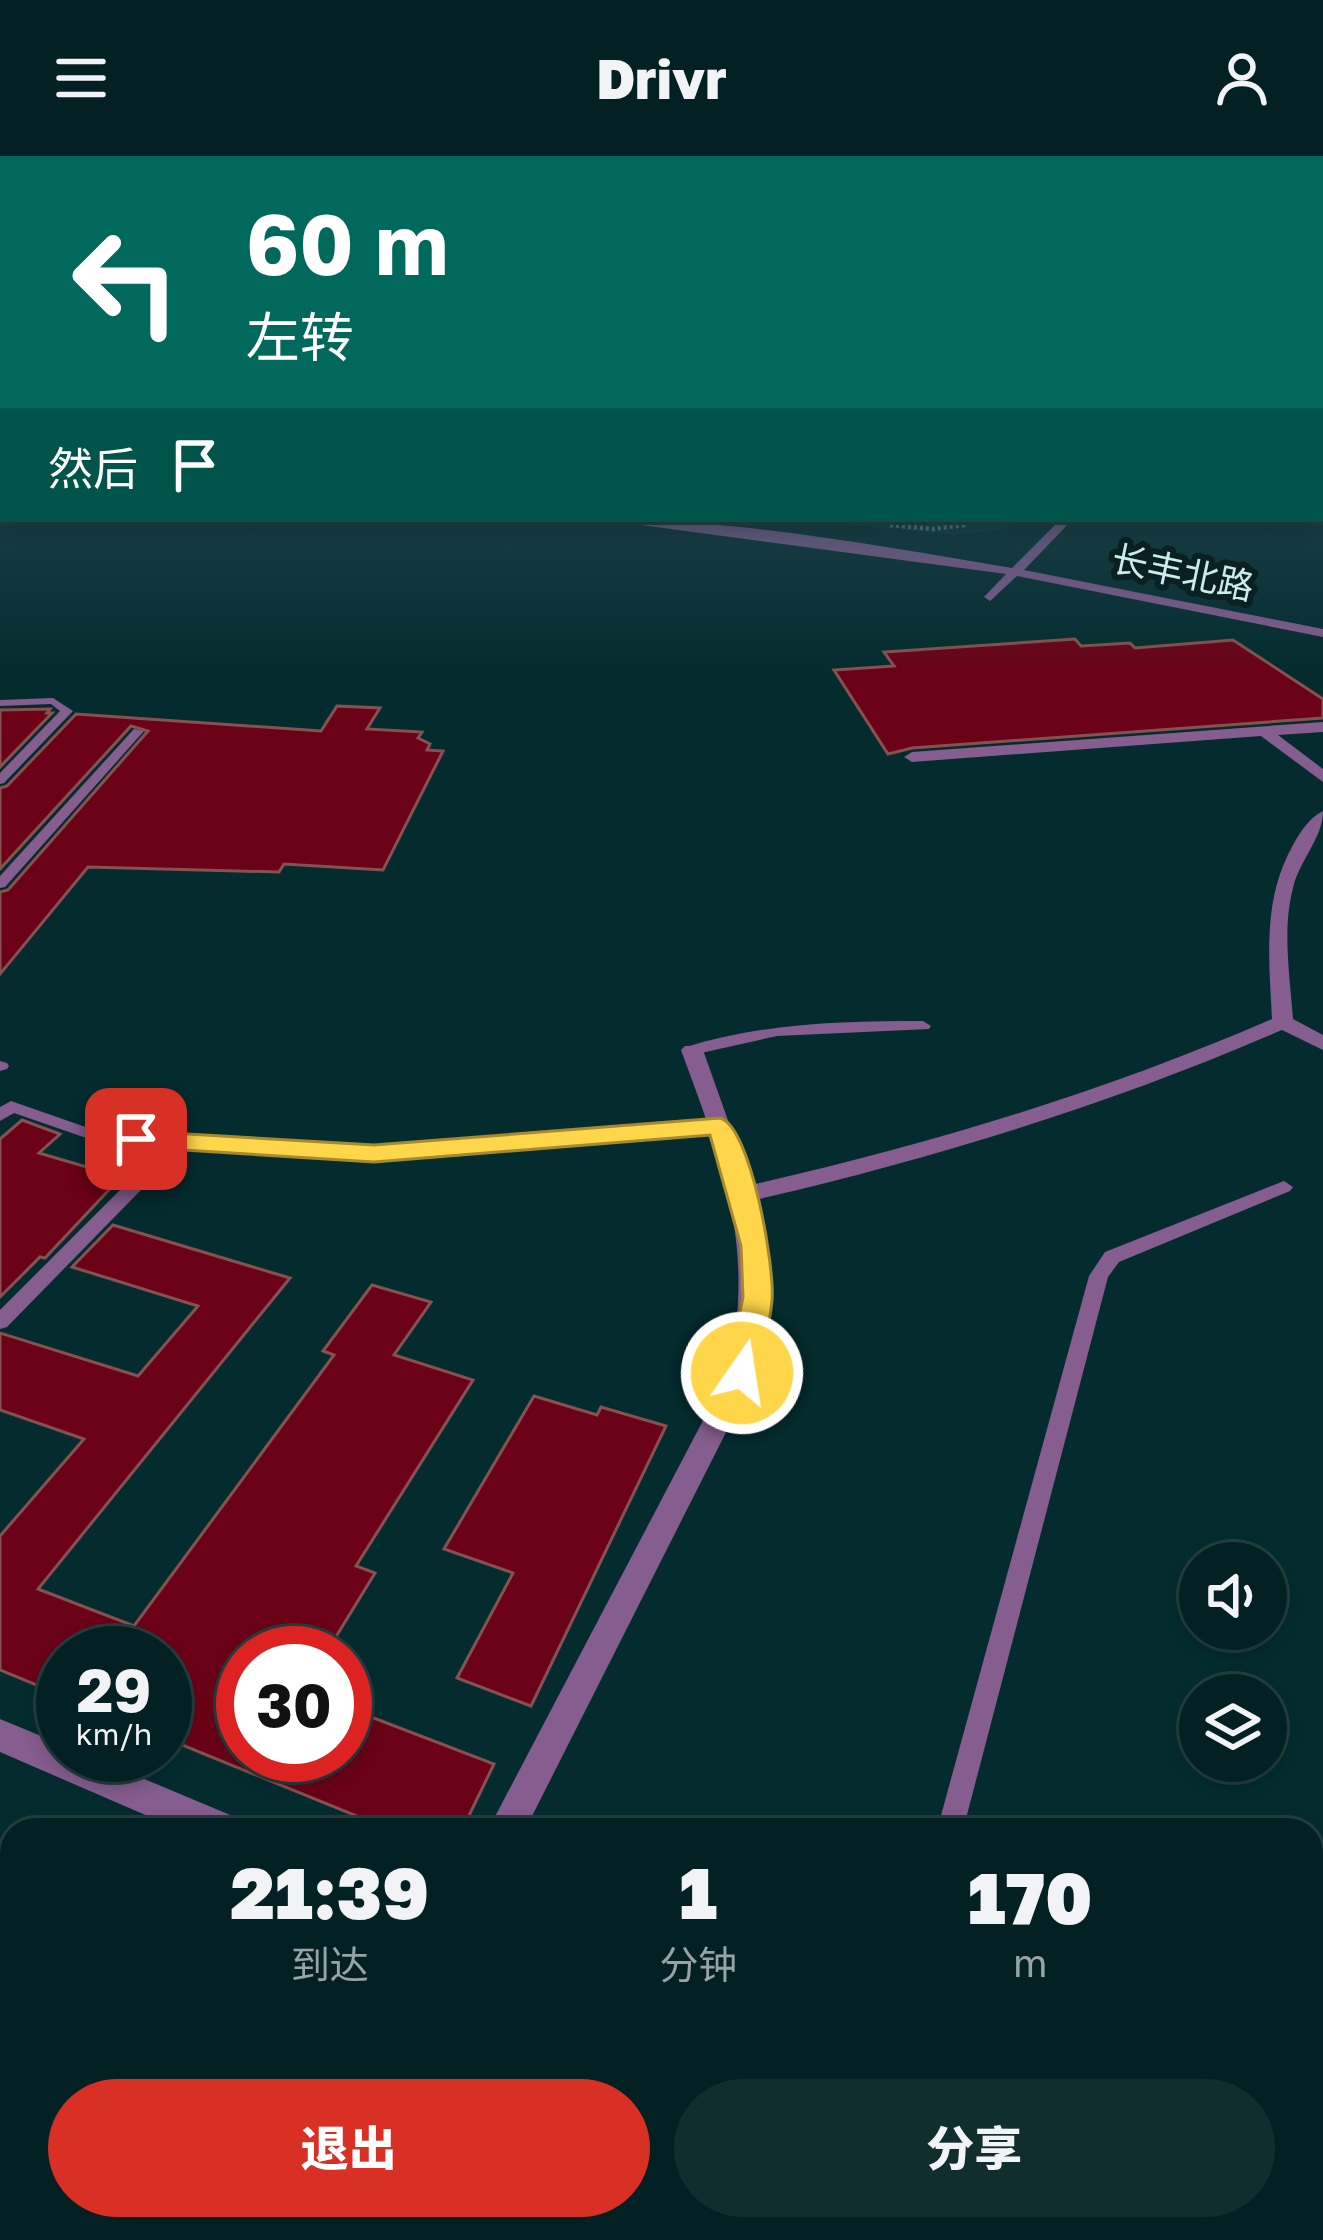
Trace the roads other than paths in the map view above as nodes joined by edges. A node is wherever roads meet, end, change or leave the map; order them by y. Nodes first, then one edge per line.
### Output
1 (632, 522) edge
2 (696, 522) edge
3 (1050, 522) edge
4 (1064, 522) edge
5 (1013, 566) junction
6 (983, 596) dead end
7 (1323, 628) edge
8 (0, 703) edge
9 (1323, 727) edge
10 (138, 730) dead end
11 (1264, 731) junction
12 (912, 757) dead end
13 (1323, 777) edge
14 (0, 780) edge
15 (1323, 816) edge
16 (0, 884) edge
17 (1283, 1022) junction
18 (923, 1025) dead end
19 (1323, 1044) edge
20 (692, 1050) joint
21 (0, 1116) edge
22 (720, 1126) junction
23 (177, 1143) junction
24 (1284, 1187) dead end
25 (744, 1195) junction
26 (0, 1322) edge
27 (0, 1735) edge
28 (194, 1818) edge
29 (512, 1818) edge
30 (953, 1818) edge

1 - 5 street, 长丰北路
2 - 5 street, 长丰北路
3 - 5 street
4 - 5 street
5 - 6 street
5 - 7 street, 长丰北路
8 - 14 lane
9 - 11 street
10 - 16 lane
11 - 12 street
11 - 13 street
15 - 17 street
17 - 19 street
17 - 25 street
18 - 20 lane
20 - 22 street
21 - 23 lane
22 - 23 lane
22 - 25 street
23 - 26 lane
24 - 30 lane
25 - 29 street
27 - 28 street

